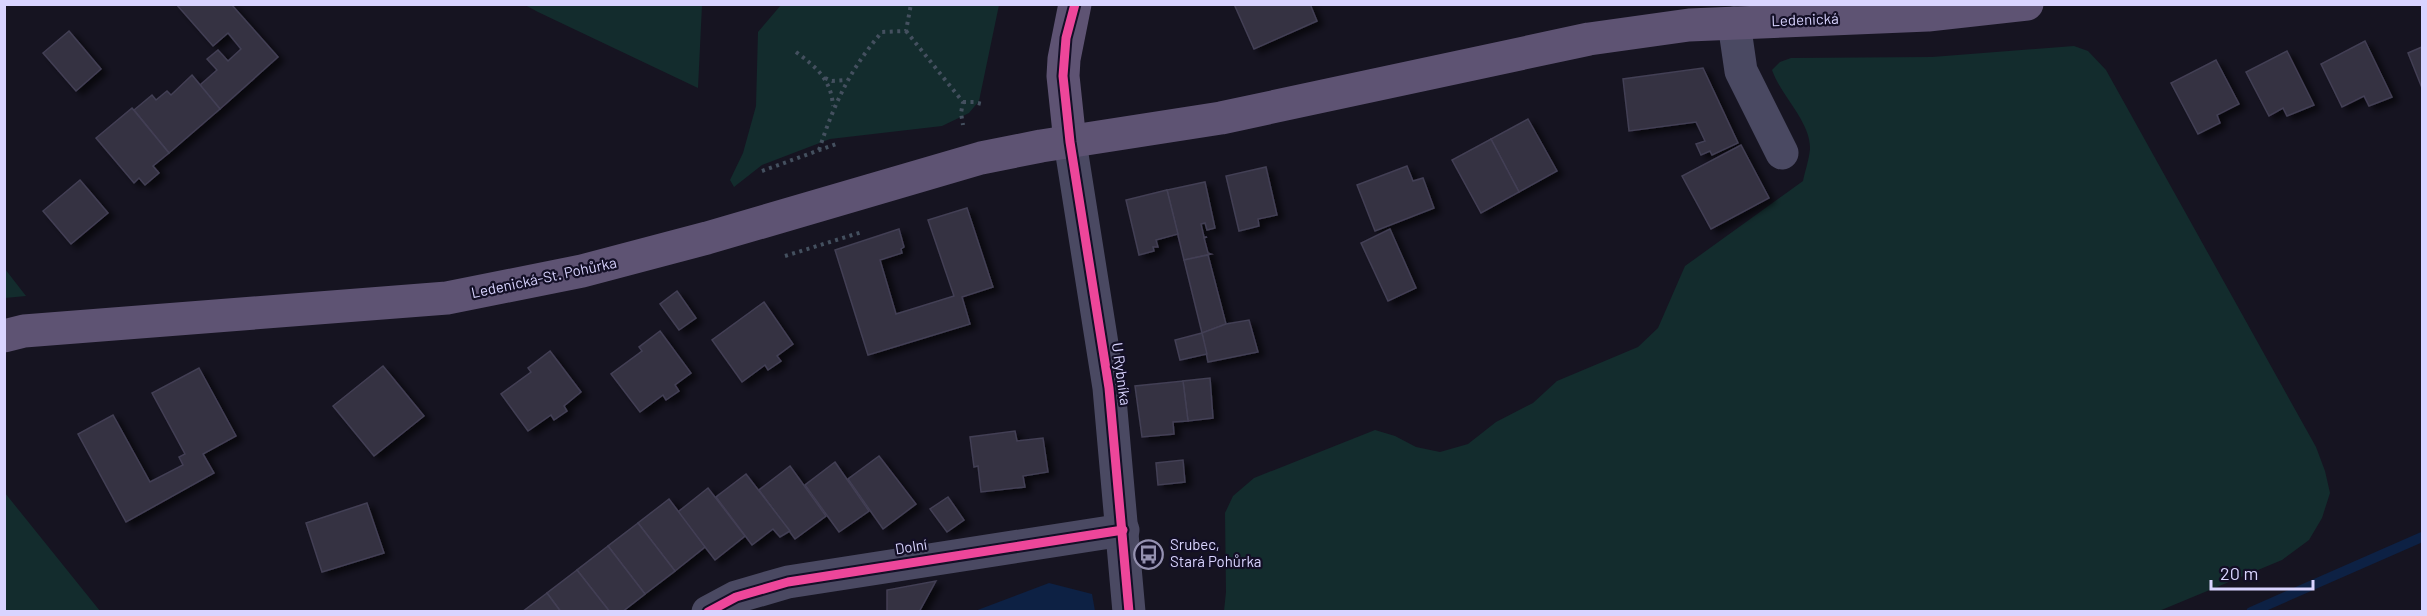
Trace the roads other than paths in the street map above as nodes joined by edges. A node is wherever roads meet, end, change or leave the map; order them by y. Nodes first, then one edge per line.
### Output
1 (1075, 4) edge
2 (2027, 4) edge
3 (1734, 23) junction
4 (1689, 25) joint
5 (1070, 142) junction
6 (1782, 153) dead end
7 (4, 336) edge
8 (1124, 530) junction
9 (727, 607) edge
10 (1130, 612) edge

1 - 5 main road
2 - 3 main road, Ledenická
3 - 4 main road, Ledenická
3 - 6 street
4 - 5 main road, Ledenická-St. Pohůrka
5 - 7 main road, Ledenická-St. Pohůrka
5 - 8 street, U Rybníka
8 - 9 street, Dolní
8 - 10 street, U Rybníka

